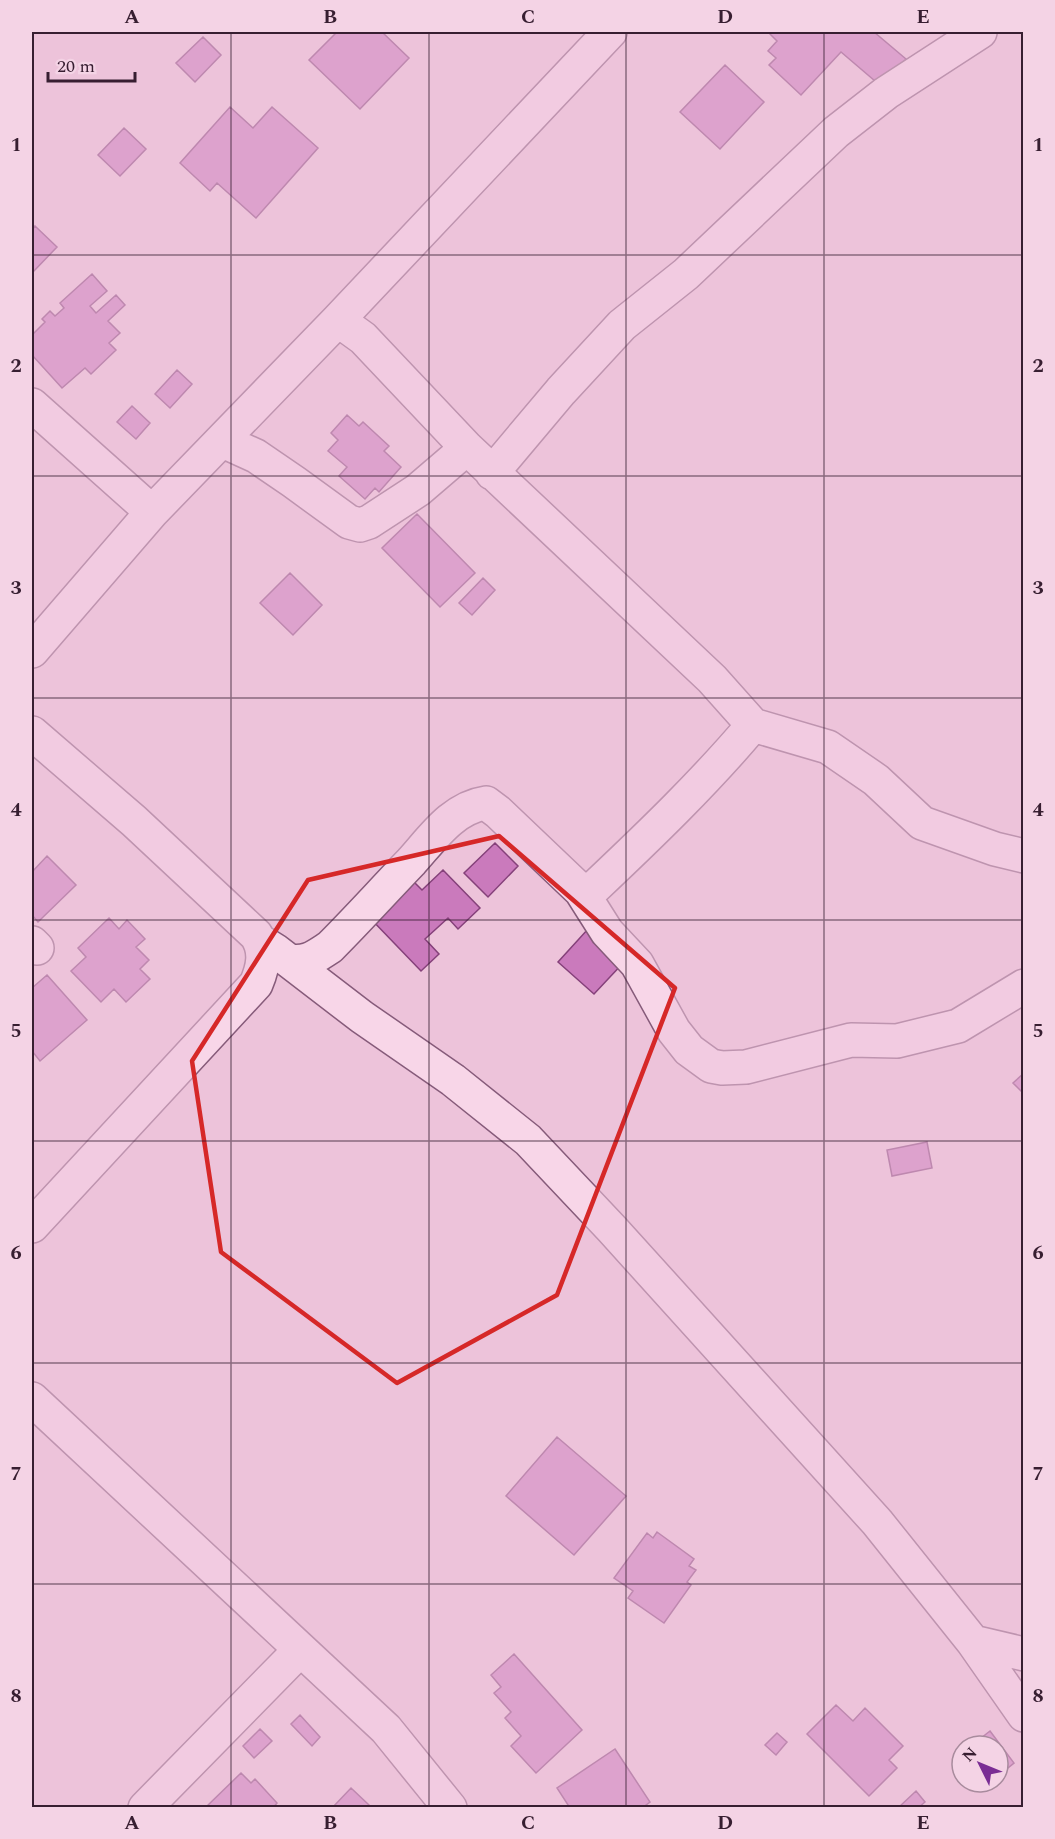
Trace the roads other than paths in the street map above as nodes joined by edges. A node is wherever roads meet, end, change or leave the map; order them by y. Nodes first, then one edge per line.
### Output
1 (610, 32) edge
2 (980, 32) edge
3 (338, 320) junction
4 (32, 405) edge
5 (223, 441) junction
6 (467, 448) junction
7 (492, 473) junction
8 (152, 512) junction
9 (32, 651) edge
10 (753, 725) junction
11 (32, 733) edge
12 (1023, 856) edge
13 (581, 891) junction
14 (260, 941) junction
15 (289, 961) junction
16 (1023, 986) edge
17 (32, 1226) edge
18 (32, 1399) edge
19 (973, 1642) junction
20 (300, 1650) junction
21 (1023, 1654) edge
22 (1023, 1715) edge
23 (145, 1808) edge
24 (450, 1808) edge

1 - 3 street
2 - 7 street
3 - 5 street
3 - 6 street
4 - 8 street
5 - 6 street
5 - 8 street
6 - 7 street
7 - 10 street
8 - 9 street
10 - 12 street
10 - 13 street
11 - 14 street
13 - 15 street
13 - 16 street
14 - 15 street
14 - 17 street
15 - 19 street
18 - 20 street
19 - 21 street
19 - 22 street
20 - 23 street
20 - 24 street

